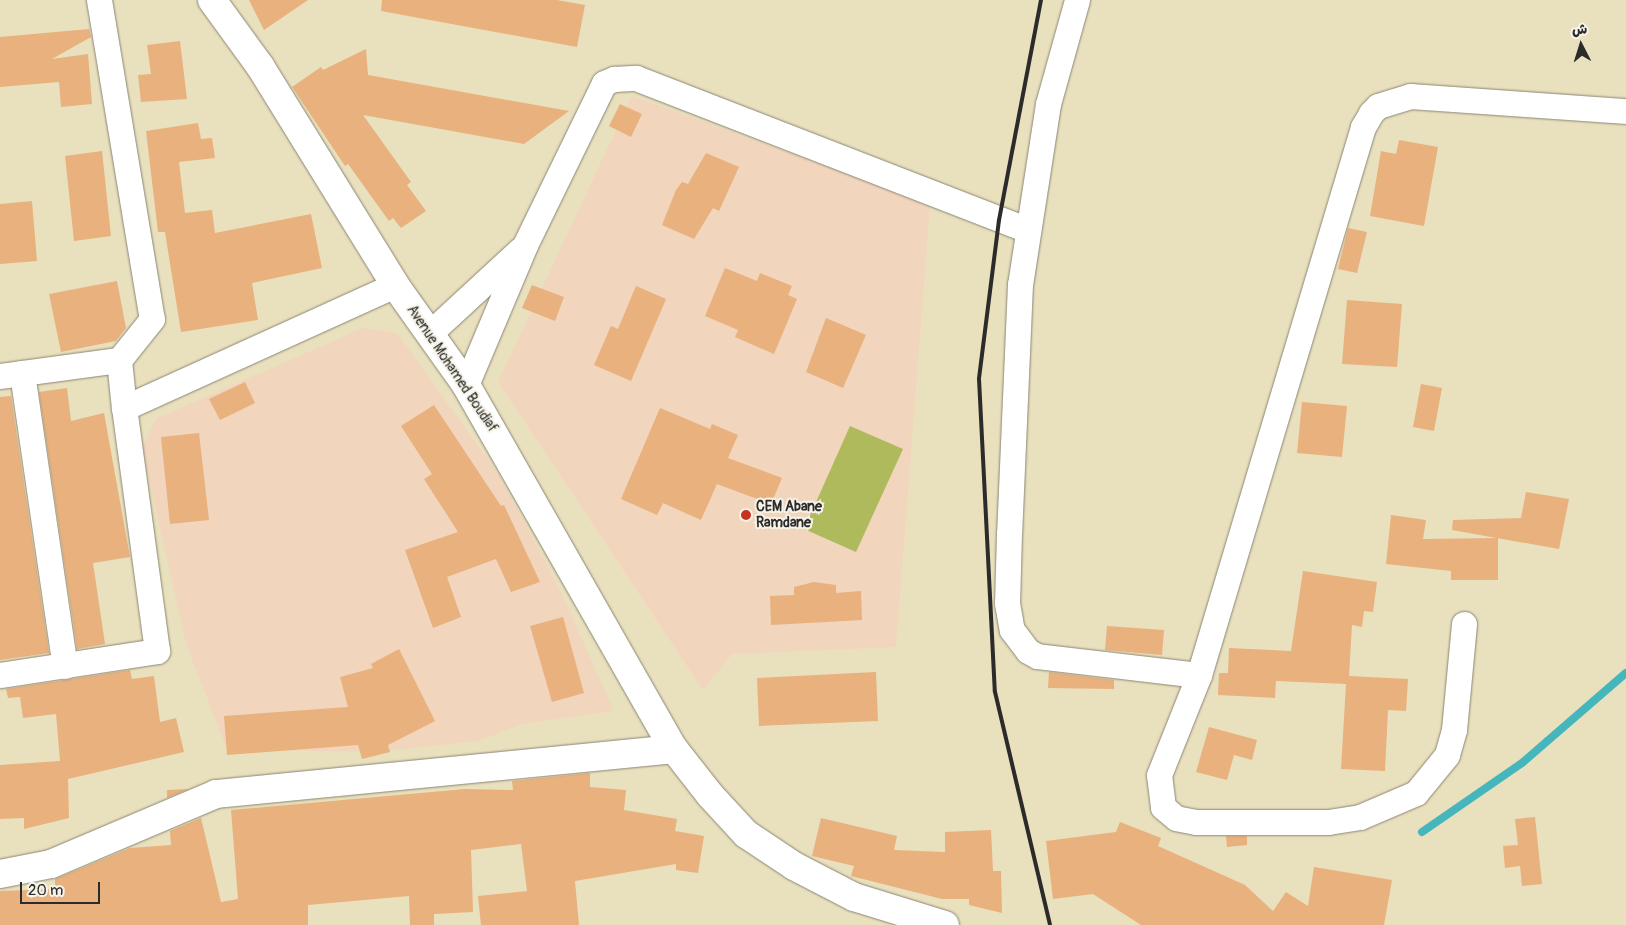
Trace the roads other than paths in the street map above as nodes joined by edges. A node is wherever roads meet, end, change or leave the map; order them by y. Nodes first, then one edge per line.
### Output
1 (100, 0) edge
2 (212, 0) edge
3 (1077, 0) edge
4 (1626, 111) edge
5 (1028, 230) junction
6 (525, 245) junction
7 (395, 285) junction
8 (430, 333) junction
9 (119, 360) junction
10 (11, 374) edge
11 (466, 385) junction
12 (124, 408) junction
13 (1464, 624) dead end
14 (65, 666) junction
15 (0, 675) edge
16 (1199, 675) junction
17 (674, 749) junction
18 (0, 874) edge
19 (944, 925) edge

1 - 9 street
2 - 7 street, Avenue Mohamed Boudiaf
3 - 5 street
4 - 16 street
5 - 6 street
5 - 16 street
6 - 8 street
6 - 11 street
7 - 8 street, Avenue Mohamed Boudiaf
7 - 12 street
8 - 11 street, Avenue Mohamed Boudiaf
9 - 10 street
9 - 12 street
10 - 14 street
11 - 17 street, Avenue Mohamed Boudiaf
12 - 14 street
13 - 16 street
14 - 15 street
17 - 18 street
17 - 19 street, Avenue Mohamed Boudiaf

